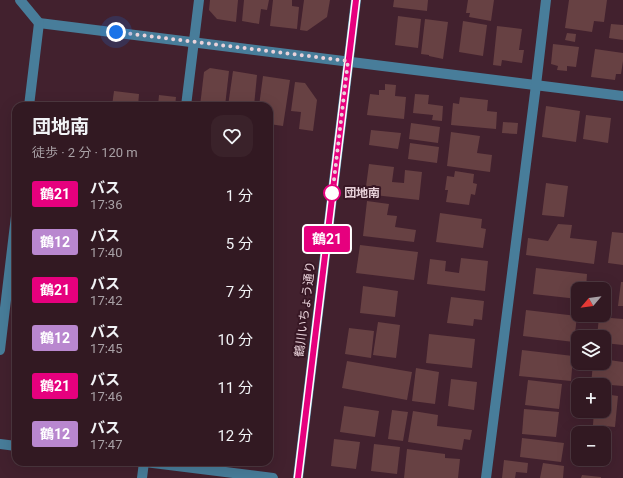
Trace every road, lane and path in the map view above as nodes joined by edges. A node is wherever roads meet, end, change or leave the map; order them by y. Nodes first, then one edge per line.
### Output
1 (20, 0) edge
2 (199, 0) edge
3 (356, 0) edge
4 (546, 0) edge
5 (39, 22) junction
6 (194, 42) junction
7 (348, 61) junction
8 (536, 85) junction
9 (623, 96) edge
10 (29, 102) edge
11 (186, 102) edge
12 (12, 250) edge
13 (0, 350) edge
14 (0, 444) edge
15 (12, 446) edge
16 (144, 466) edge
17 (177, 466) edge
18 (142, 478) edge
19 (273, 478) edge
20 (298, 478) edge
21 (486, 478) edge

1 - 5 street
2 - 6 street
3 - 7 street, 鶴川いちょう通り
4 - 8 street
5 - 6 street
5 - 10 street
6 - 7 street
6 - 11 street
7 - 8 street
7 - 20 street, 鶴川いちょう通り
8 - 9 street
8 - 21 street
12 - 13 street
14 - 15 street
16 - 18 street
17 - 19 street

